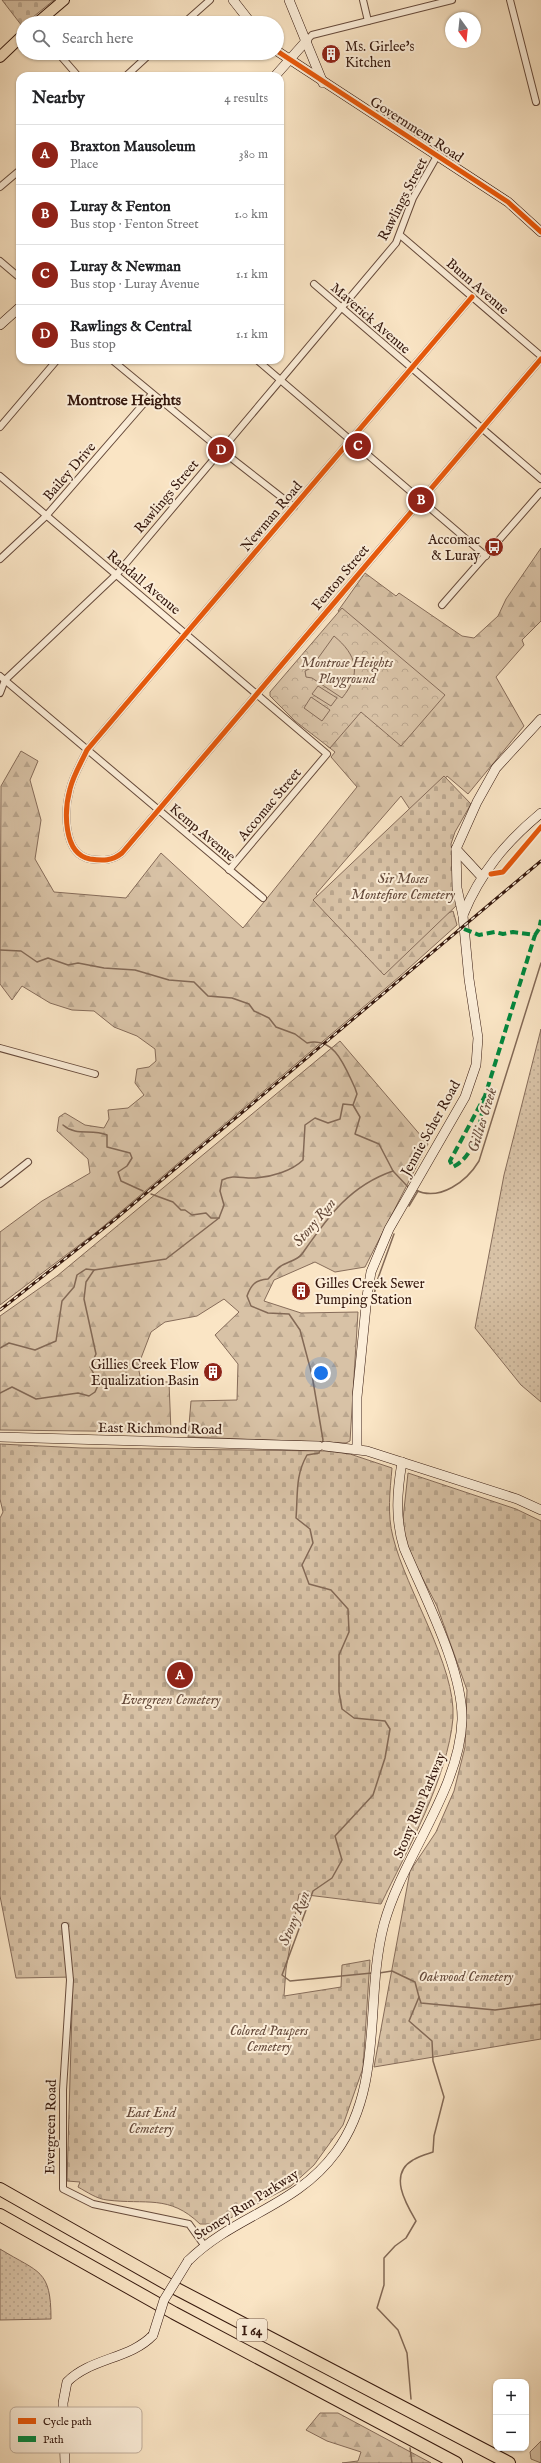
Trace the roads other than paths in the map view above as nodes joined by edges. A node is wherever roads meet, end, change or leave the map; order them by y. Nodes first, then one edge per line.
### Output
1 (64, 0) edge
2 (210, 0) edge
3 (233, 0) edge
4 (289, 0) edge
5 (363, 0) edge
6 (452, 0) edge
7 (510, 0) edge
8 (45, 16) edge
9 (192, 16) edge
10 (246, 16) edge
11 (368, 21) junction
12 (306, 40) junction
13 (16, 42) edge
14 (284, 56) edge
15 (0, 57) edge
16 (64, 60) edge
17 (143, 60) edge
18 (289, 60) junction
19 (75, 72) edge
20 (130, 72) edge
21 (278, 72) edge
22 (323, 83) junction
23 (536, 102) dead end
24 (437, 156) junction
25 (16, 173) edge
26 (0, 187) edge
27 (541, 232) edge
28 (400, 235) junction
29 (0, 261) edge
30 (16, 275) edge
31 (314, 284) dead end
32 (472, 297) junction
33 (340, 308) junction
34 (16, 311) edge
35 (0, 325) edge
36 (541, 356) edge
37 (541, 359) edge
38 (54, 364) edge
39 (117, 364) edge
40 (262, 364) edge
41 (410, 368) junction
42 (280, 379) junction
43 (152, 394) junction
44 (0, 427) edge
45 (482, 428) junction
46 (351, 440) junction
47 (220, 450) junction
48 (0, 476) edge
49 (541, 479) edge
50 (541, 492) edge
51 (421, 500) junction
52 (294, 507) junction
53 (46, 516) junction
54 (486, 556) junction
55 (0, 559) edge
56 (117, 574) junction
57 (442, 605) dead end
58 (187, 635) junction
59 (2, 678) edge
60 (0, 693) edge
61 (258, 694) junction
62 (541, 719) edge
63 (87, 750) junction
64 (327, 754) joint
65 (158, 810) junction
66 (541, 813) edge
67 (73, 848) joint
68 (456, 849) junction
69 (229, 870) junction
70 (481, 876) junction
71 (263, 898) dead end
72 (463, 916) junction
73 (0, 1048) edge
74 (95, 1074) dead end
75 (28, 1162) dead end
76 (0, 1184) edge
77 (0, 1437) edge
78 (357, 1449) junction
79 (402, 1462) junction
80 (541, 1510) edge
81 (64, 1926) dead end
82 (369, 2069) joint
83 (0, 2189) edge
84 (0, 2215) edge
85 (204, 2245) junction
86 (64, 2407) edge
87 (65, 2453) edge
88 (65, 2463) edge
89 (456, 2463) edge
90 (509, 2463) edge

1 - 8 main road
2 - 9 street
3 - 10 street
4 - 12 street
5 - 11 street
6 - 11 street
7 - 23 street
11 - 12 street
12 - 18 street
12 - 22 street
13 - 15 main road
14 - 18 street, Government Road
16 - 19 street
17 - 20 street
18 - 21 street
18 - 22 street, Government Road
22 - 24 street, Government Road
24 - 27 street, Government Road
24 - 28 street, Rawlings Street
25 - 26 street
28 - 32 street, Bunn Avenue
28 - 33 street, Rawlings Street
29 - 30 street
31 - 33 street, Maverick Avenue
32 - 36 street, Bunn Avenue
32 - 41 street, Newman Road
33 - 41 street, Maverick Avenue
33 - 42 street, Rawlings Street
34 - 35 street
37 - 45 street, Fenton Street
38 - 44 street
39 - 43 street
40 - 42 street
41 - 45 street, Maverick Avenue
41 - 46 street, Newman Road
42 - 46 street
42 - 47 street, Rawlings Street
43 - 47 street
43 - 53 street, Bailey Drive
45 - 49 street, Maverick Avenue
45 - 51 street, Fenton Street
46 - 51 street
46 - 52 street, Newman Road
47 - 52 street
47 - 56 street, Rawlings Street
48 - 53 street, Randall Avenue
50 - 54 street
51 - 54 street
51 - 61 street, Fenton Street
52 - 58 street, Newman Road
53 - 55 street, Bailey Drive
53 - 56 street, Randall Avenue
54 - 57 street
56 - 58 street, Randall Avenue
56 - 59 street, Rawlings Street
58 - 61 street, Randall Avenue
58 - 63 street, Newman Road
59 - 60 street
59 - 63 street, Kemp Avenue
61 - 64 street, Randall Avenue
61 - 65 street, Fenton Street
62 - 68 street, Jennie Scher Road
63 - 65 street, Kemp Avenue
63 - 67 street, Newman Road
64 - 69 street, Accomac Street
65 - 67 street, Fenton Street
65 - 69 street, Kemp Avenue
66 - 70 street
68 - 70 street
68 - 72 street, Jennie Scher Road
69 - 71 street, Kemp Avenue
70 - 72 street
72 - 78 street, Jennie Scher Road
73 - 74 street
75 - 76 street
77 - 78 street, East Richmond Road
78 - 79 street, East Richmond Road
79 - 80 street, East Richmond Road
79 - 82 street, Stony Run Parkway
81 - 85 street, Evergreen Road
82 - 85 street, Stoney Run Parkway
83 - 90 highway, I 64
84 - 89 highway, I 64
85 - 86 street, Stoney Run Parkway, bridge
87 - 88 street, Stoney Run Parkway, bridge

